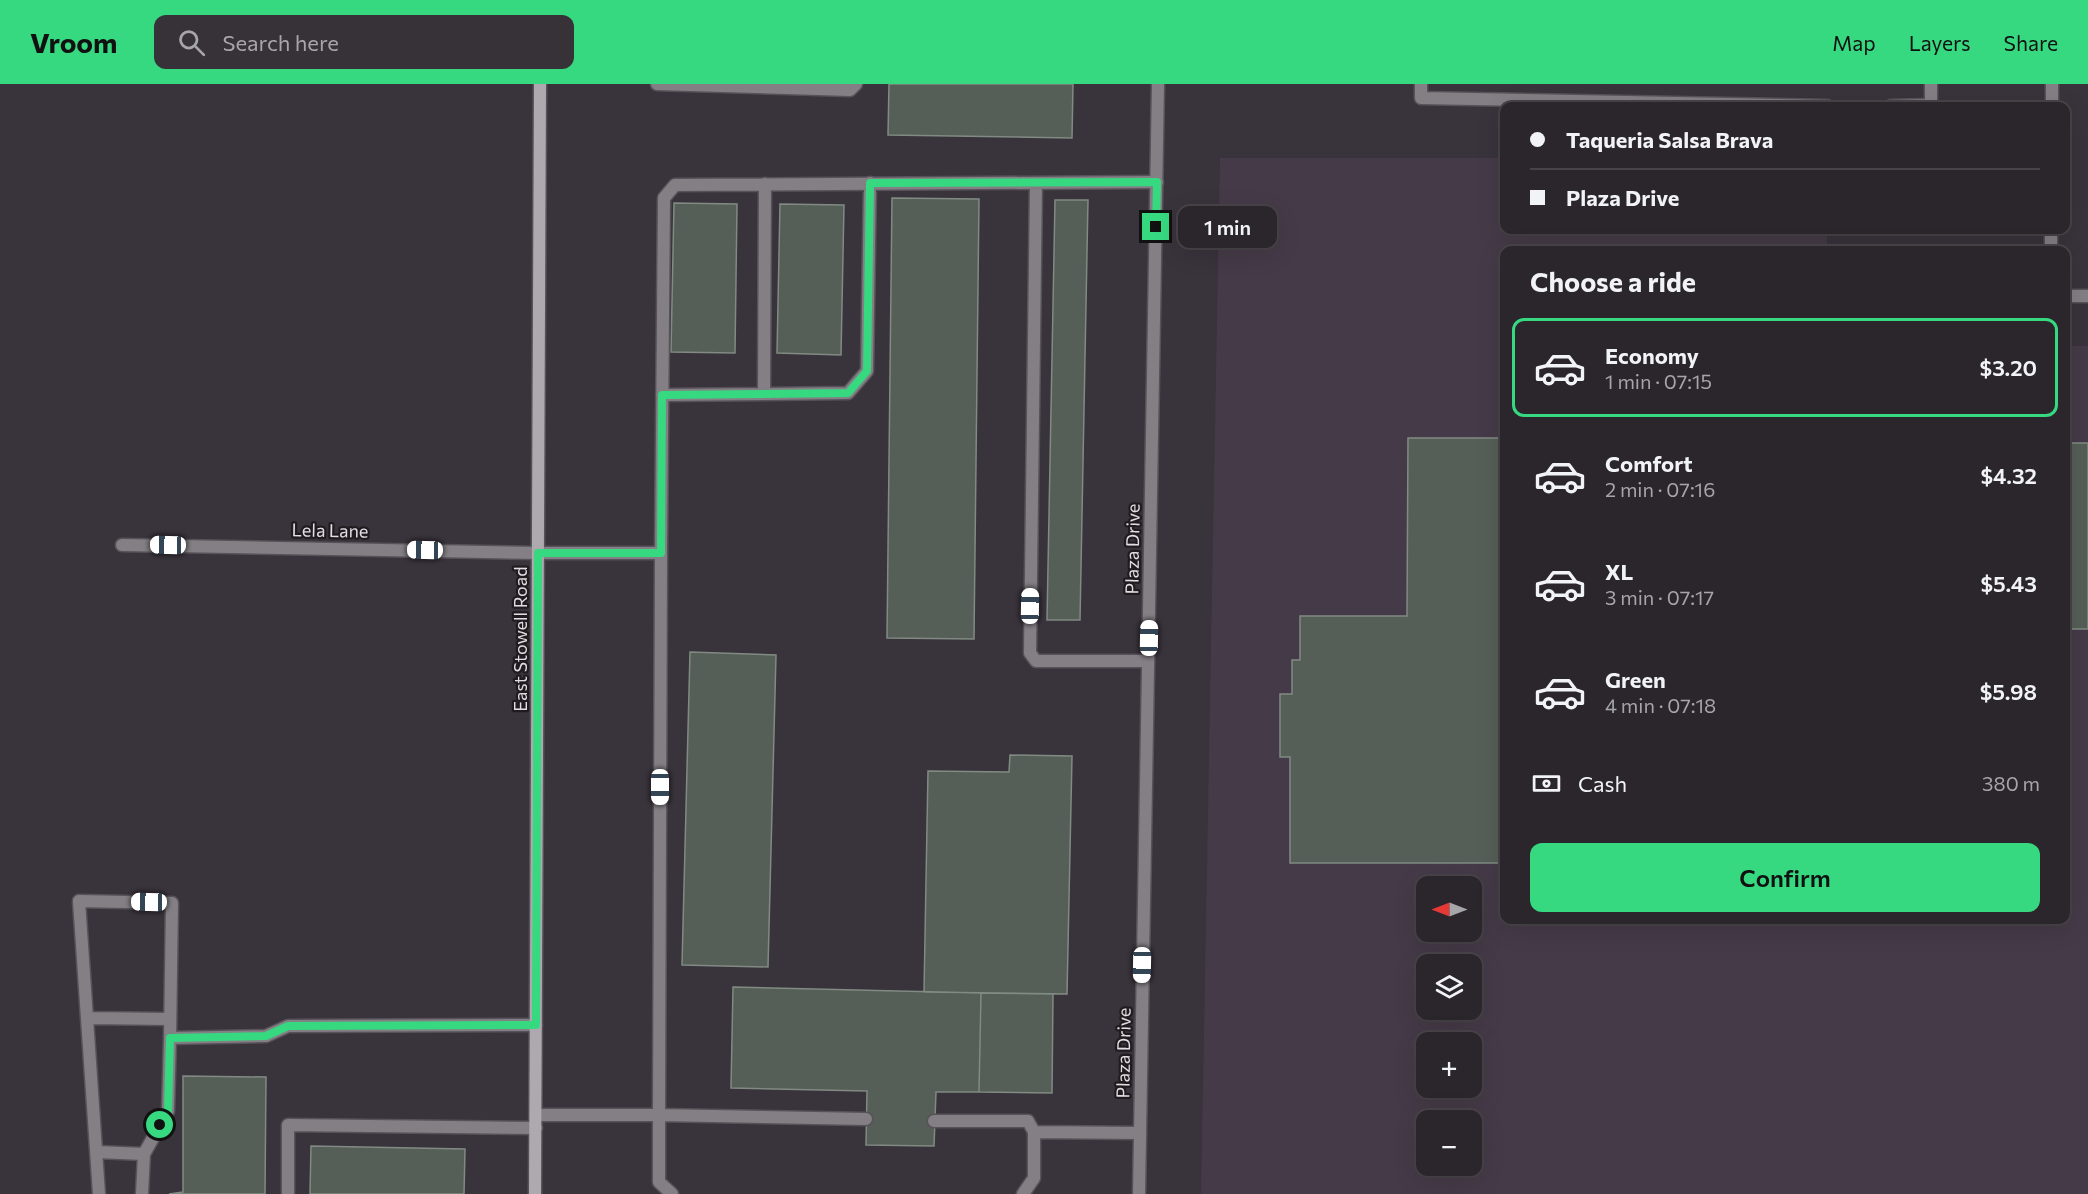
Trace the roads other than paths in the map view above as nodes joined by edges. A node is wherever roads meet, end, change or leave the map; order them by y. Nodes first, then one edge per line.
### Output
1 (540, 84) edge
2 (657, 84) edge
3 (856, 84) edge
4 (1158, 84) edge
5 (1421, 84) edge
6 (1931, 84) edge
7 (2052, 84) edge
8 (1624, 102) edge
9 (1931, 102) edge
10 (2052, 102) edge
11 (1157, 182) junction
12 (870, 183) junction
13 (1036, 183) junction
14 (765, 184) junction
15 (2070, 296) edge
16 (2088, 296) edge
17 (764, 394) junction
18 (662, 395) junction
19 (122, 544) dead end
20 (538, 553) junction
21 (661, 553) junction
22 (1148, 661) junction
23 (88, 1018) junction
24 (170, 1019) junction
25 (536, 1025) junction
26 (170, 1038) junction
27 (659, 1115) junction
28 (866, 1119) dead end
29 (934, 1120) dead end
30 (536, 1122) junction
31 (1034, 1132) junction
32 (1140, 1133) junction
33 (97, 1152) junction
34 (144, 1154) junction
35 (99, 1194) edge
36 (142, 1194) edge
37 (288, 1194) edge
38 (535, 1194) edge
39 (672, 1194) edge
40 (1023, 1194) edge
41 (1139, 1194) edge

1 - 20 main road, East Stowell Road
2 - 3 street
4 - 11 street, Plaza Drive
5 - 8 street
6 - 9 street
7 - 10 street
11 - 13 street
11 - 22 street, Plaza Drive
12 - 13 street
12 - 14 street
12 - 17 street
13 - 22 street
14 - 17 street
14 - 18 street
15 - 16 street
17 - 18 street
18 - 21 street
19 - 20 street, Lela Lane
20 - 21 street, Lela Lane
20 - 25 main road, East Stowell Road
21 - 27 street
22 - 32 street, Plaza Drive
23 - 24 street
23 - 24 street
23 - 33 street
24 - 26 street
25 - 26 street
25 - 30 main road, East Stowell Road
26 - 34 street
27 - 28 street
27 - 30 street
27 - 39 street
29 - 31 street
30 - 37 street
30 - 38 main road, East Stowell Road
31 - 32 street
31 - 40 street
32 - 41 street, Plaza Drive
33 - 34 street
33 - 35 street
34 - 36 street

